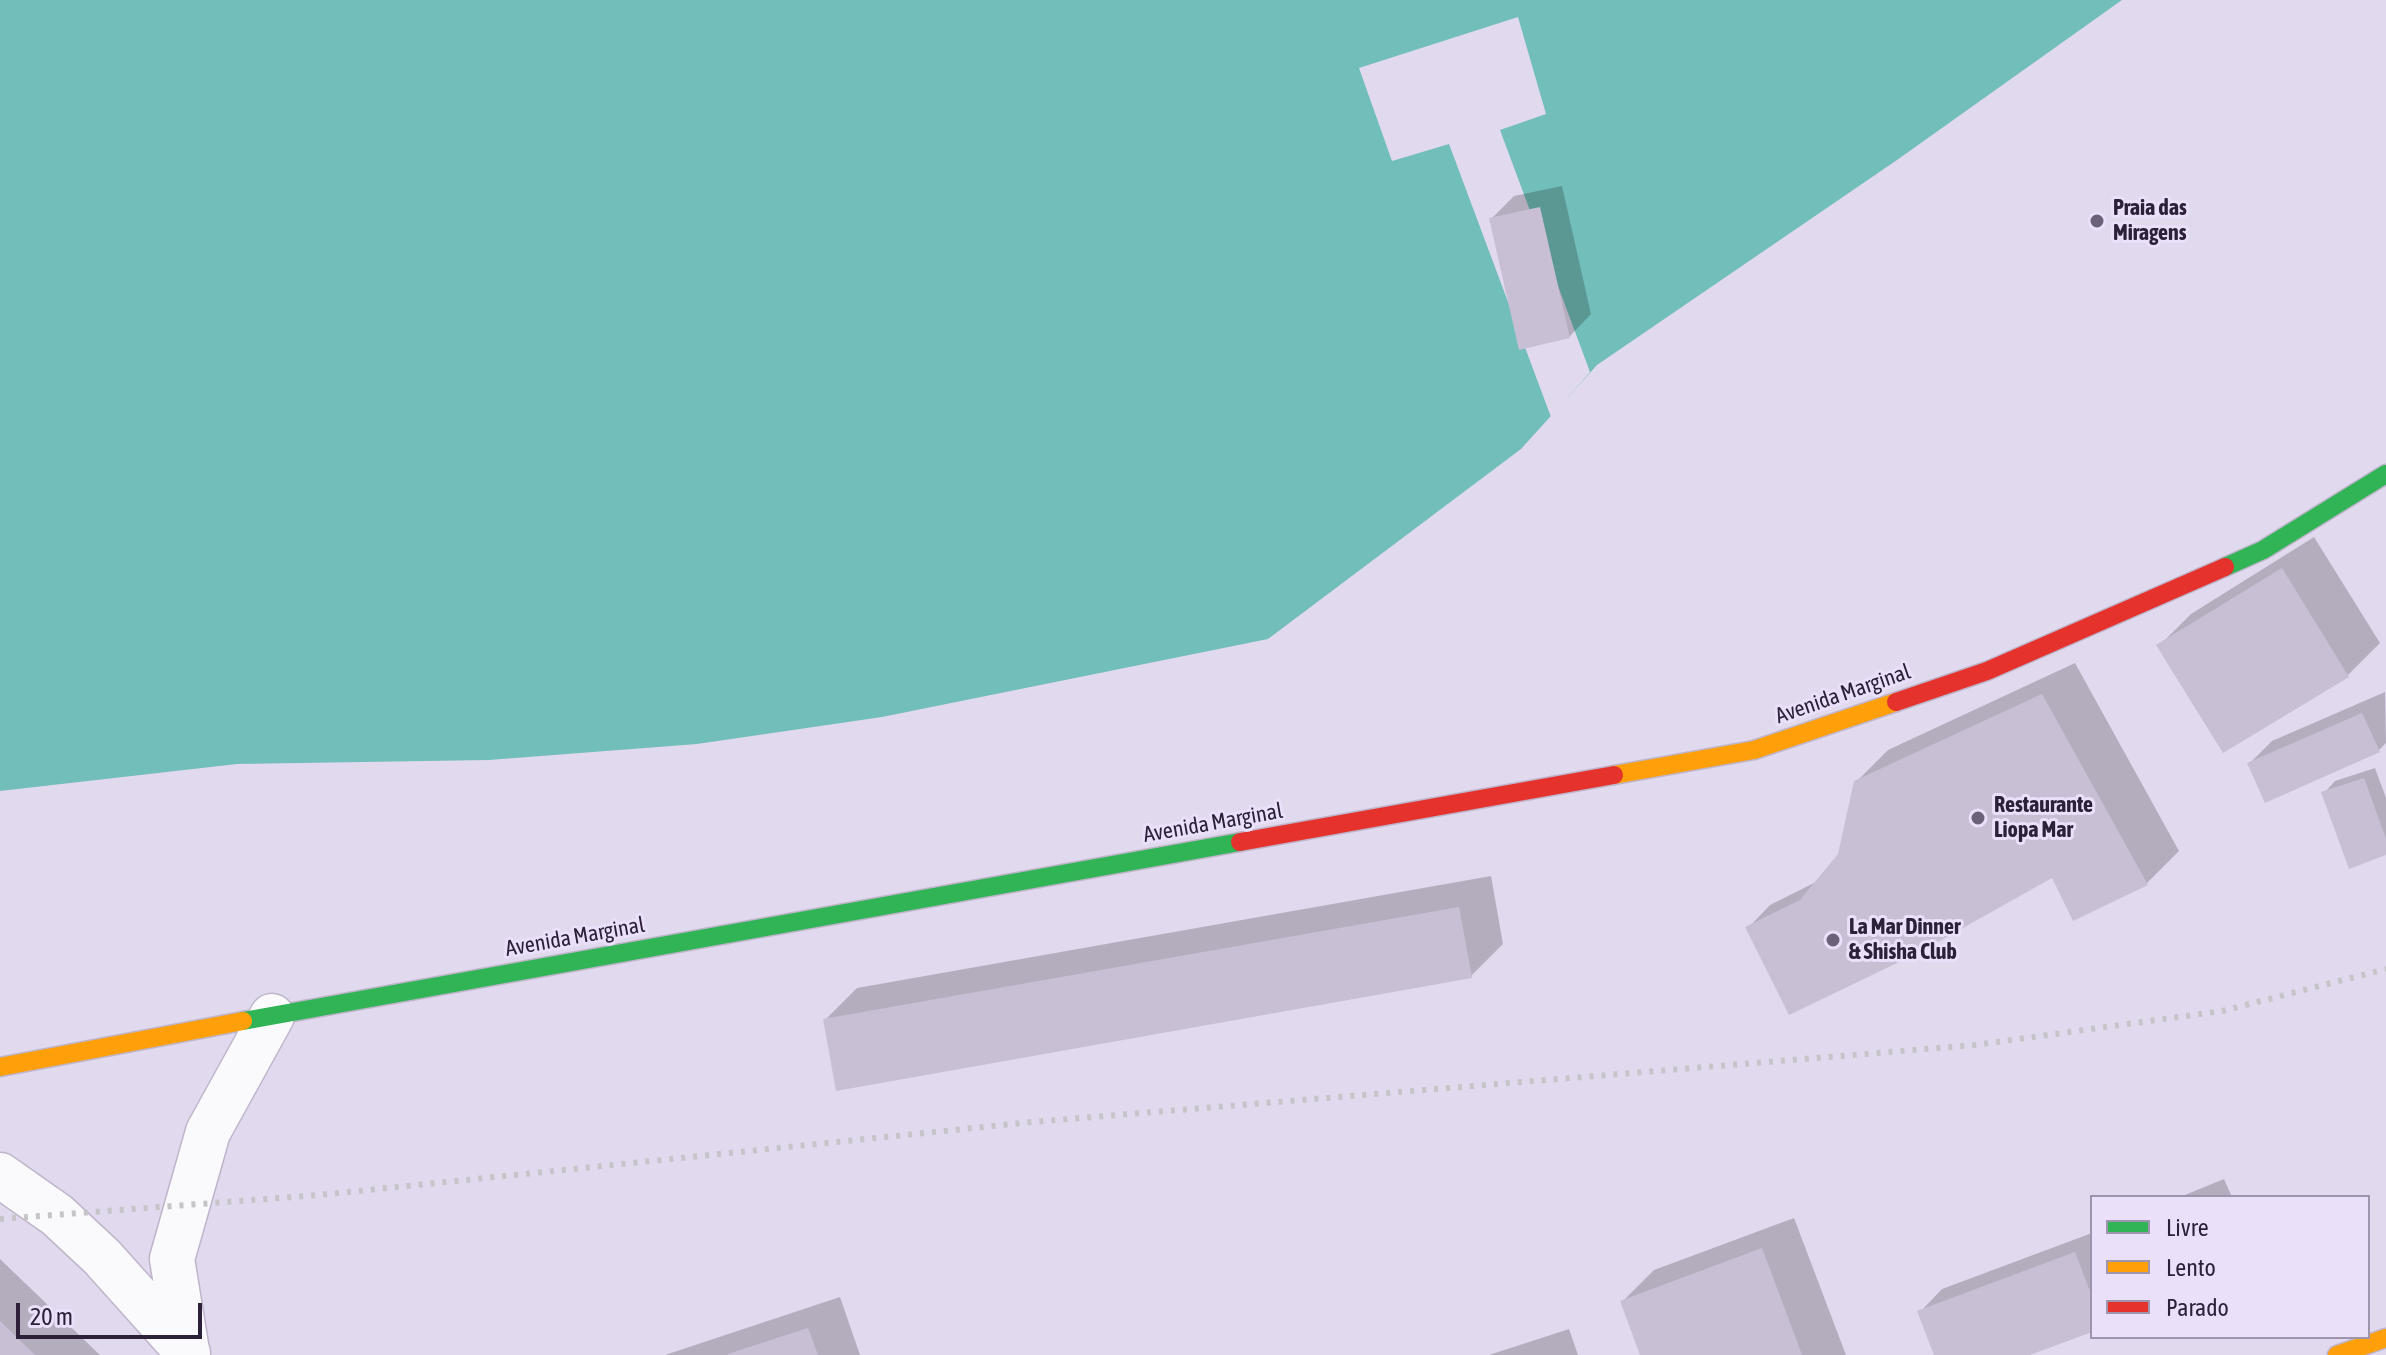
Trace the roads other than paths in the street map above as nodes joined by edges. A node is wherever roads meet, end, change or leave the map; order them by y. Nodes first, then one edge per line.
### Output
1 (2386, 474) edge
2 (272, 1016) junction
3 (0, 1067) edge
4 (0, 1175) edge
5 (2386, 1338) edge
6 (188, 1353) edge
7 (2337, 1355) edge

1 - 2 street, Avenida Marginal
2 - 3 street, Avenida Marginal
2 - 6 street
4 - 6 street
5 - 7 street

